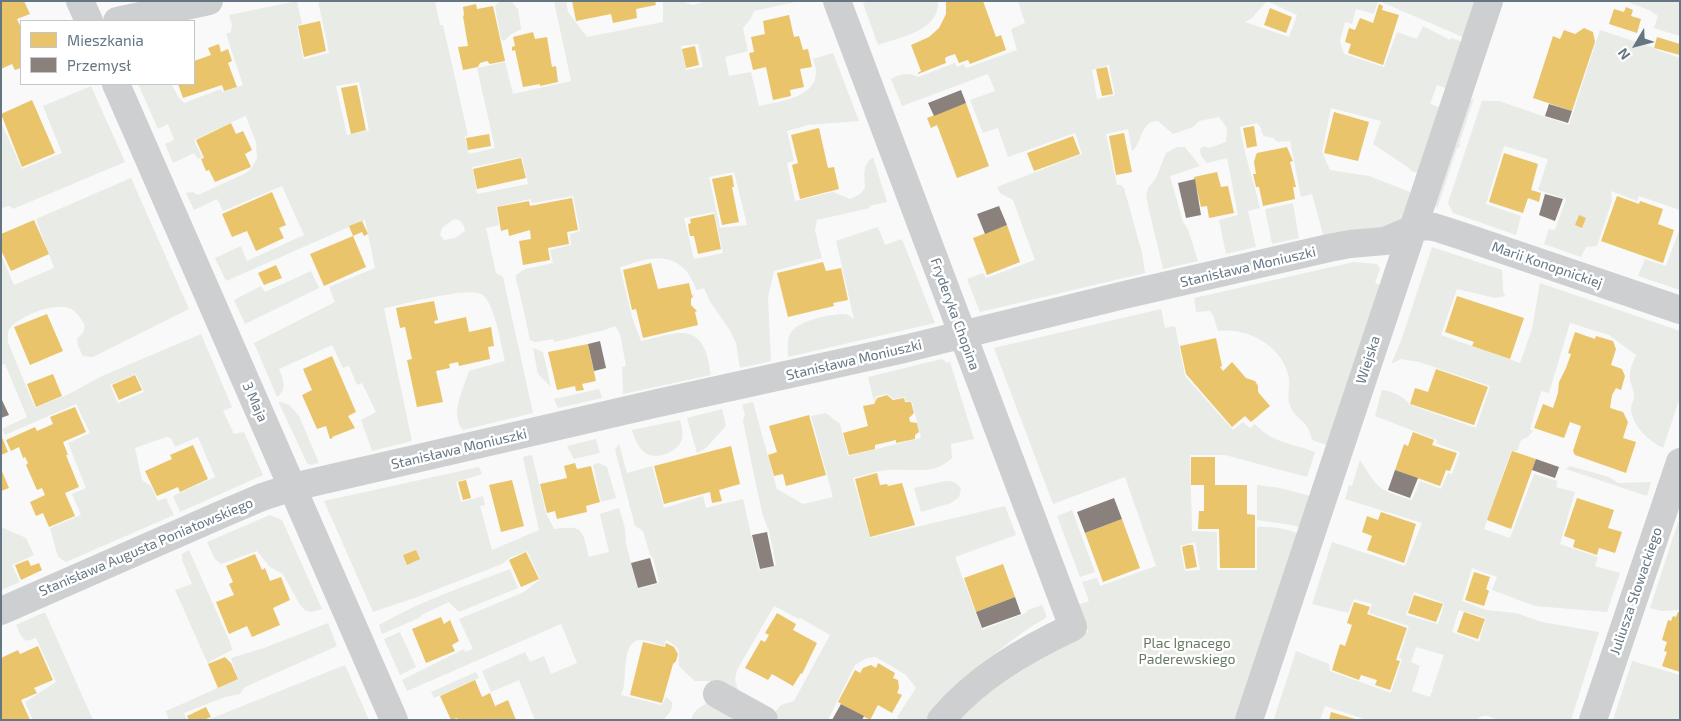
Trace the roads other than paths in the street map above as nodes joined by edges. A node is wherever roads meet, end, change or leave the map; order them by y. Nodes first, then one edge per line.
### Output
1 (80, 1) edge
2 (209, 1) edge
3 (837, 1) edge
4 (1489, 1) edge
5 (88, 20) edge
6 (122, 20) edge
7 (116, 85) edge
8 (1414, 228) junction
9 (1680, 310) edge
10 (962, 334) junction
11 (1680, 462) edge
12 (293, 487) junction
13 (1, 611) edge
14 (717, 694) dead end
15 (394, 720) edge
16 (764, 720) edge
17 (940, 720) edge
18 (1249, 720) edge
19 (1592, 720) edge

1 - 5 street
2 - 6 street
3 - 10 street, Fryderyka Chopina
4 - 8 street, Wiejska
7 - 12 street, 3 Maja
8 - 9 street, Marii Konopnickiej
8 - 10 street, Stanisława Moniuszki
8 - 18 street, Wiejska
10 - 12 street, Stanisława Moniuszki
10 - 17 street, Fryderyka Chopina
11 - 19 street, Juliusza Słowackiego
12 - 13 street, Stanisława Augusta Poniatowskiego
12 - 15 street, 3 Maja
14 - 16 street

